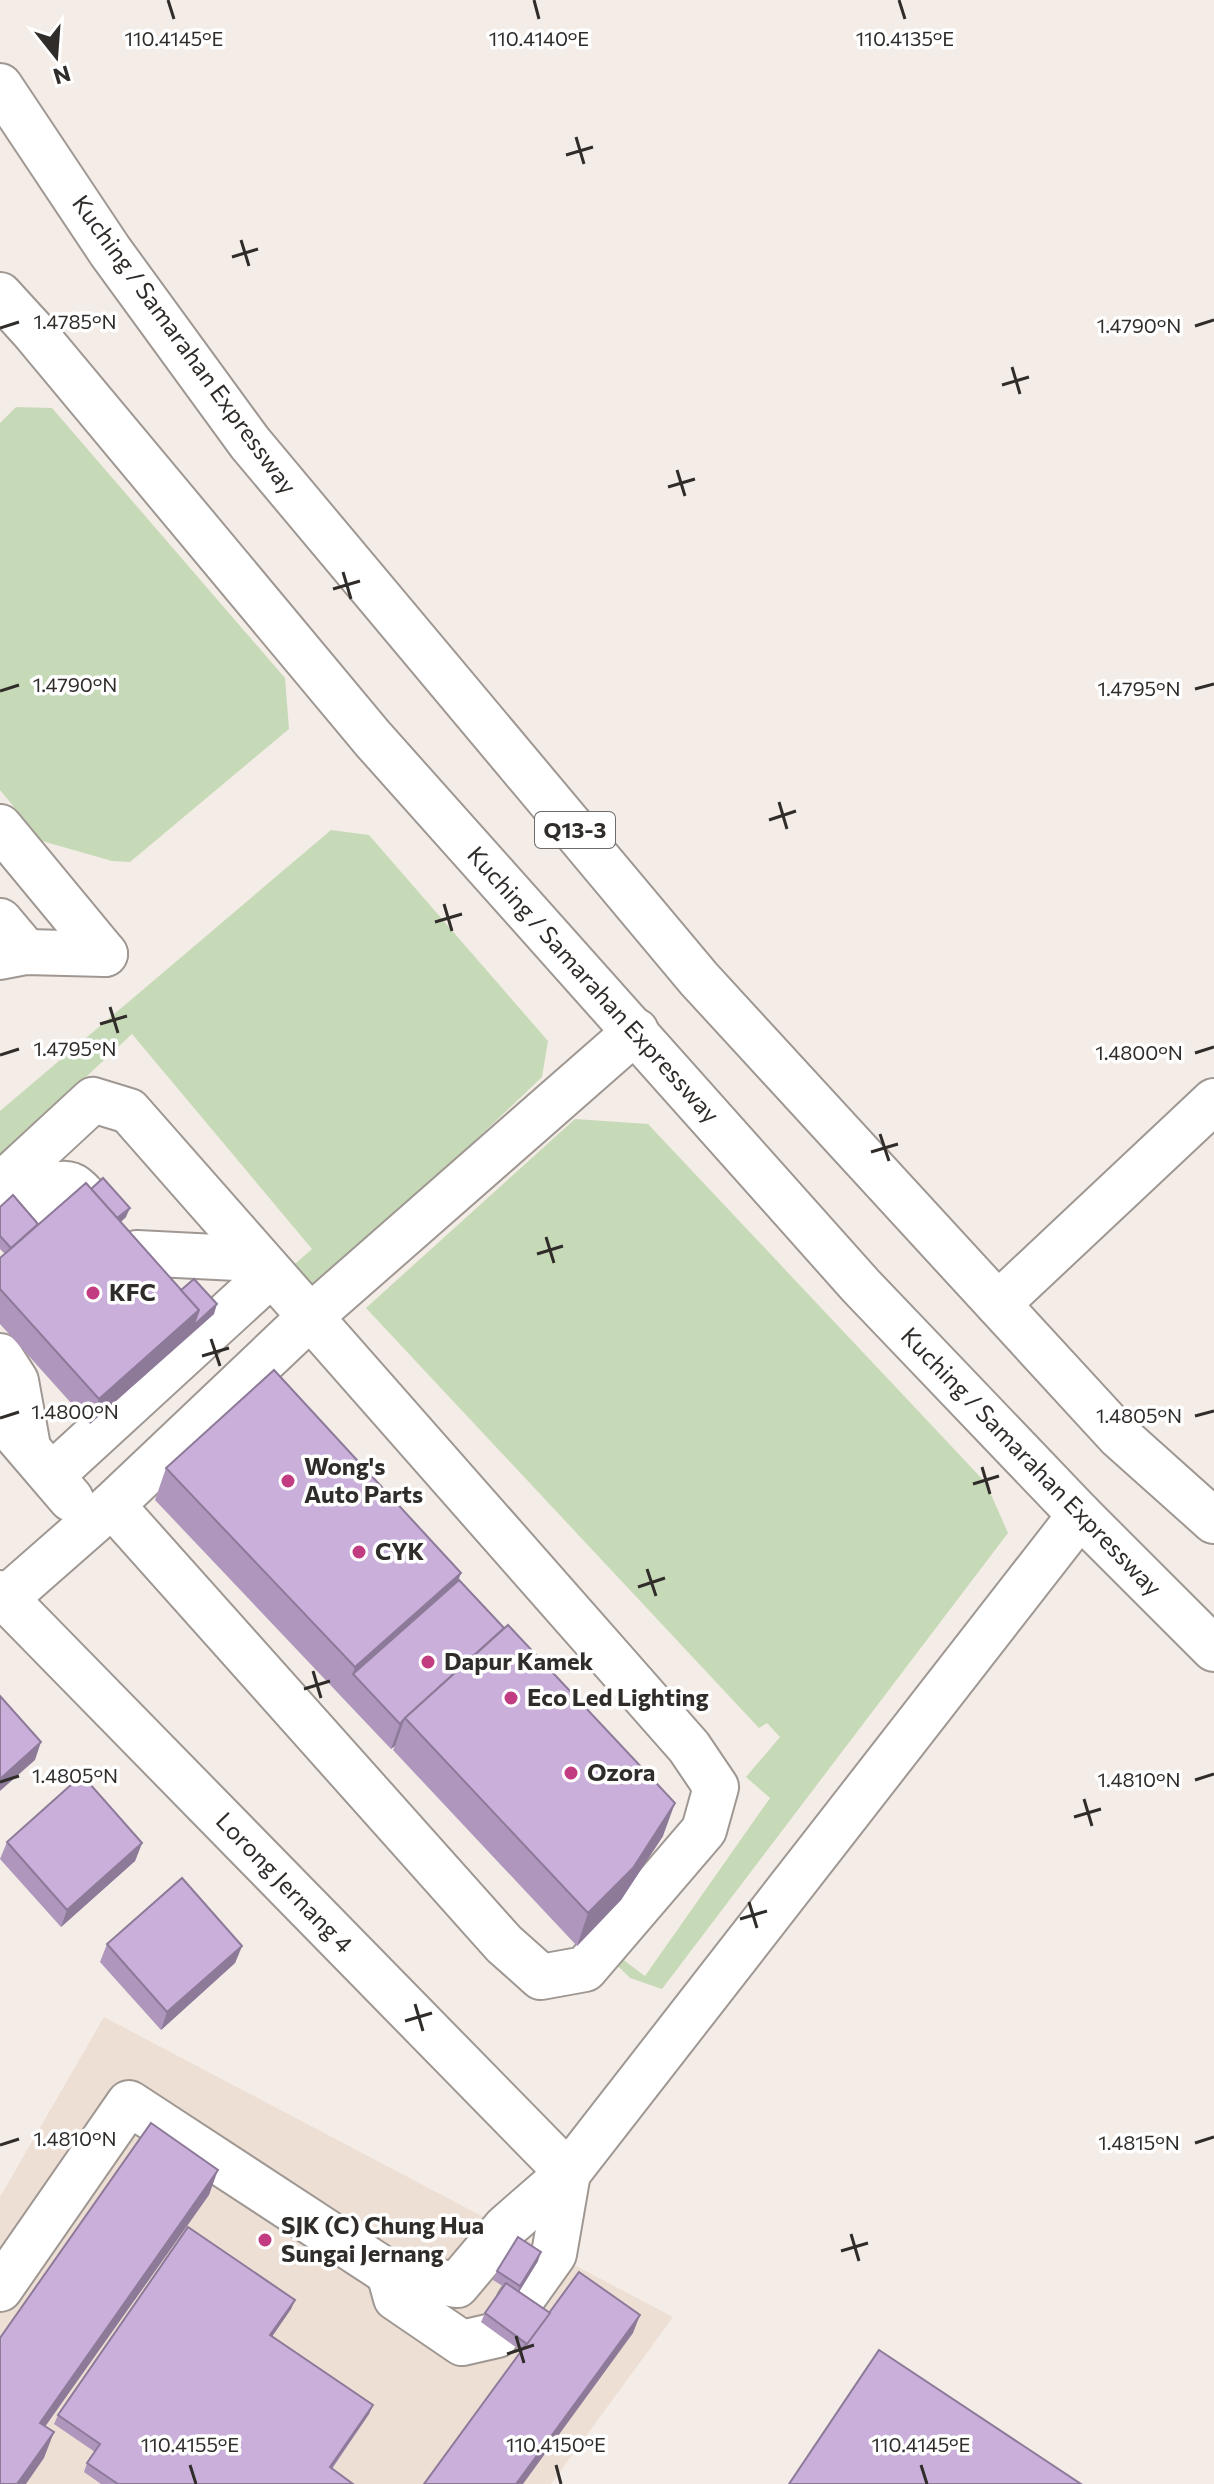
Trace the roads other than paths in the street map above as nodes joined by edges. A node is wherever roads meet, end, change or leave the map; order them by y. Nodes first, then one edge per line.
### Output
1 (0, 86) edge
2 (0, 295) edge
3 (0, 827) edge
4 (9, 943) edge
5 (636, 1031) junction
6 (1214, 1101) edge
7 (9, 1200) edge
8 (112, 1226) junction
9 (264, 1267) junction
10 (998, 1304) junction
11 (310, 1317) junction
12 (196, 1319) junction
13 (0, 1356) edge
14 (27, 1446) edge
15 (101, 1514) junction
16 (1080, 1515) junction
17 (1214, 1521) edge
18 (2, 1596) edge
19 (1214, 1649) edge
20 (568, 2173) junction
21 (389, 2273) junction
22 (0, 2289) edge

1 - 10 main road, Kuching / Samarahan Expressway / Q13-3
2 - 5 main road, Kuching / Samarahan Expressway
3 - 4 main road
5 - 11 main road
5 - 16 main road, Kuching / Samarahan Expressway
6 - 10 main road
7 - 8 main road
7 - 9 main road
8 - 9 main road
8 - 12 main road
9 - 11 main road
9 - 12 main road
10 - 17 main road, Kuching / Samarahan Expressway / Q13-3
11 - 15 main road
11 - 15 main road
12 - 14 main road
13 - 14 main road
14 - 15 main road
15 - 18 main road
16 - 19 main road, Kuching / Samarahan Expressway
16 - 20 main road
18 - 20 main road, Lorong Jernang 4
20 - 21 main road
20 - 21 main road
21 - 22 main road

